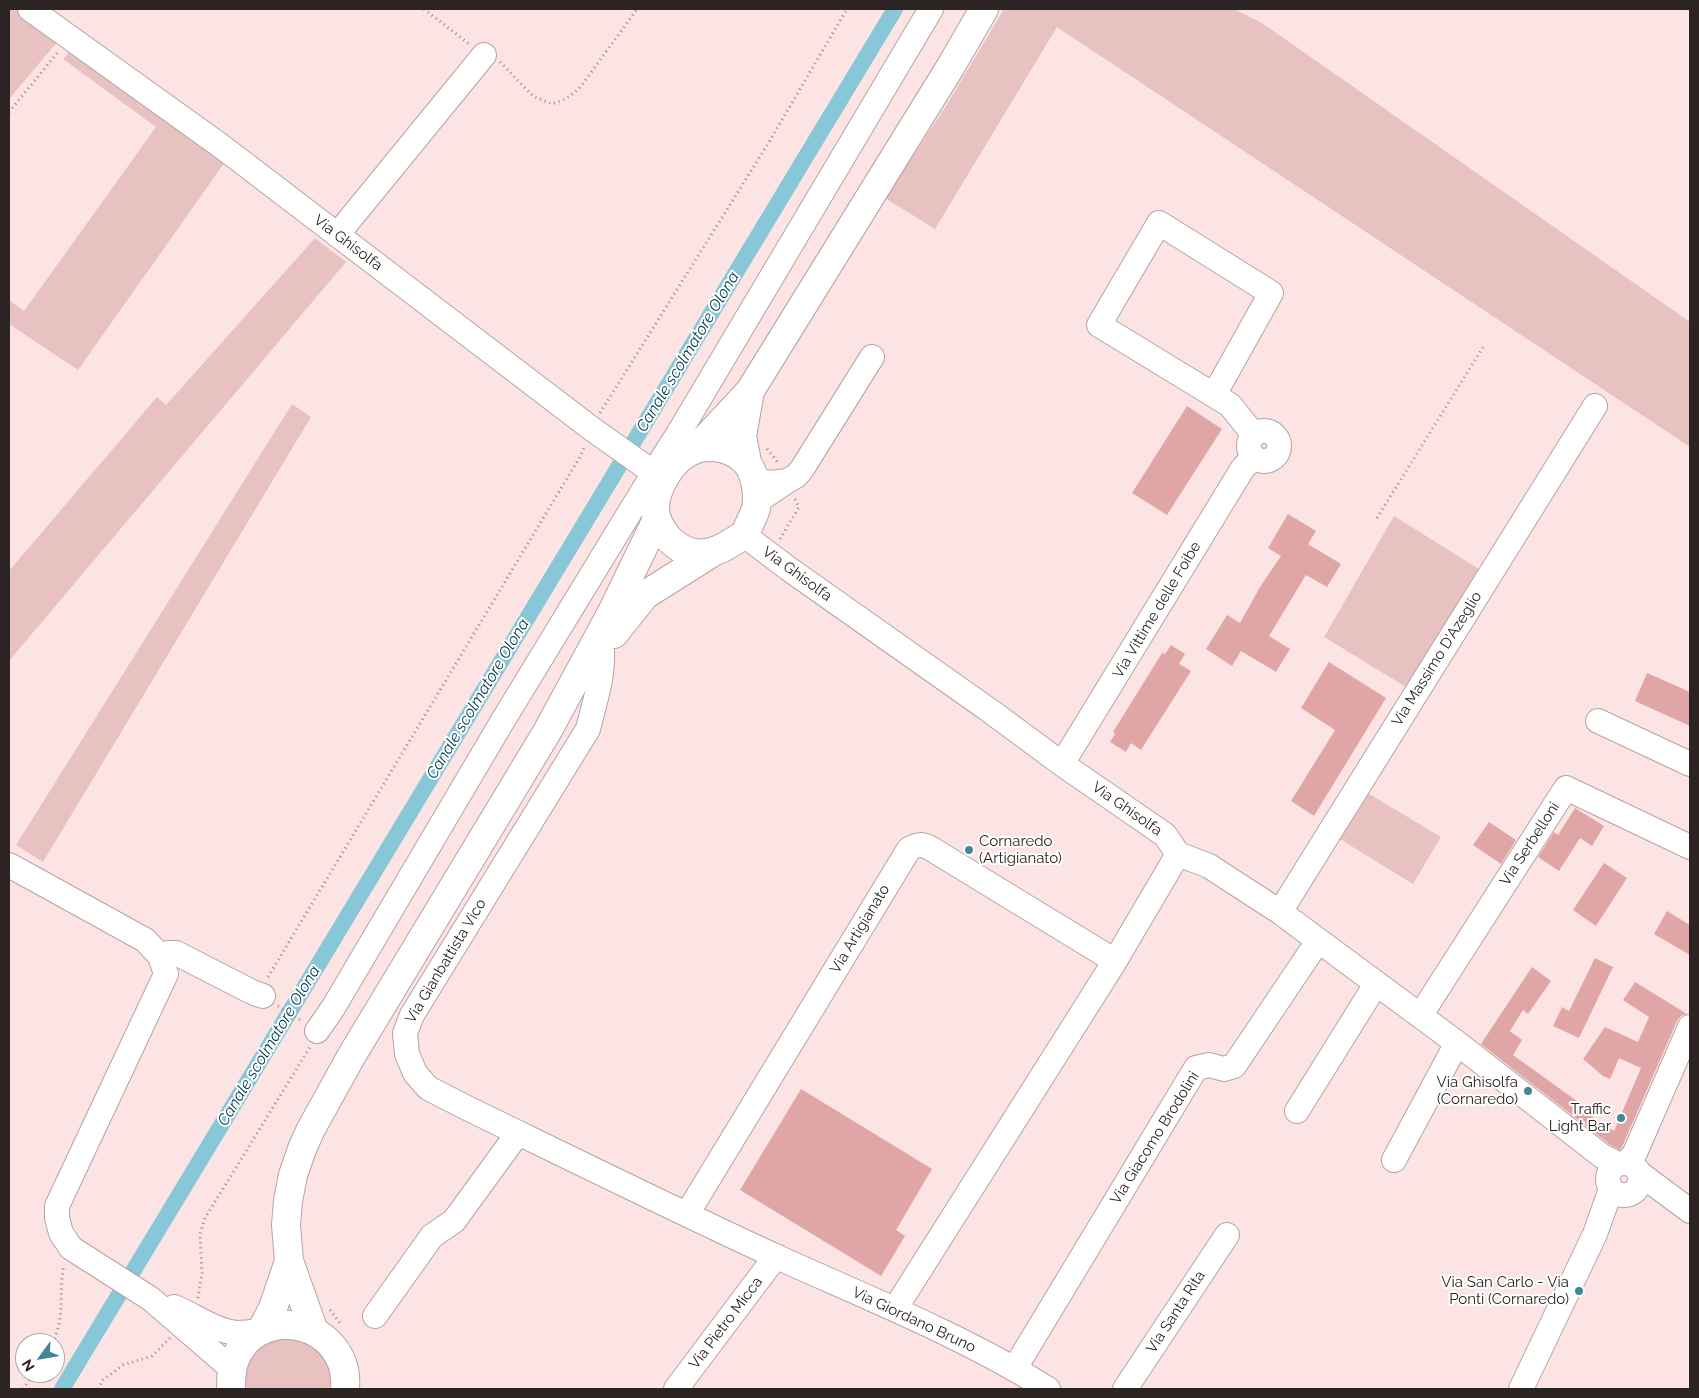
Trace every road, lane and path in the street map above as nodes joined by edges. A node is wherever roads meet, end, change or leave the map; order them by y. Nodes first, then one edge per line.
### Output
1 (30, 9) edge
2 (424, 9) edge
3 (636, 9) edge
4 (847, 9) edge
5 (931, 9) edge
6 (984, 9) edge
7 (70, 38) junction
8 (484, 55) junction
9 (9, 112) edge
10 (338, 235) junction
11 (1485, 344) dead end
12 (872, 357) dead end
13 (750, 391) junction
14 (1214, 395) junction
15 (1595, 406) dead end
16 (600, 436) junction
17 (696, 449) junction
18 (654, 474) junction
19 (753, 482) junction
20 (1377, 518) dead end
21 (656, 519) junction
22 (744, 535) junction
23 (710, 554) junction
24 (602, 652) junction
25 (1598, 721) dead end
26 (547, 732) junction
27 (1062, 764) junction
28 (1690, 764) edge
29 (1690, 847) edge
30 (1178, 854) junction
31 (9, 864) edge
32 (1280, 912) junction
33 (1318, 941) junction
34 (160, 956) junction
35 (1115, 961) junction
36 (1376, 984) junction
37 (271, 1001) junction
38 (1420, 1016) junction
39 (310, 1026) joint
40 (1690, 1027) edge
41 (1457, 1044) junction
42 (1297, 1111) dead end
43 (518, 1133) junction
44 (1394, 1160) dead end
45 (1624, 1171) junction
46 (1690, 1210) edge
47 (687, 1214) junction
48 (1227, 1235) dead end
49 (71, 1248) junction
50 (776, 1256) junction
51 (289, 1260) junction
52 (894, 1309) junction
53 (190, 1313) junction
54 (375, 1316) dead end
55 (314, 1331) junction
56 (261, 1332) junction
57 (57, 1333) edge
58 (1015, 1368) junction
59 (232, 1384) edge
60 (98, 1389) edge
61 (345, 1389) edge
62 (676, 1389) edge
63 (1048, 1389) edge
64 (1125, 1389) edge
65 (1521, 1389) edge

1 - 7 street, Via Ghisolfa
2 - 8 path
3 - 8 path
4 - 16 path
5 - 18 street
6 - 13 main road
7 - 9 path
7 - 10 street, Via Ghisolfa
8 - 10 street
10 - 16 street, Via Ghisolfa
11 - 20 path
12 - 19 street
13 - 17 main road
13 - 19 main road
14 - 14 street
14 - 27 street, Via Vittime delle Foibe
15 - 32 street, Via Massimo D'Azeglio
16 - 18 street, Via Ghisolfa
16 - 37 path
17 - 18 main road
17 - 19 main road
18 - 21 main road
18 - 39 street
19 - 22 main road
21 - 23 main road
21 - 26 main road
22 - 23 main road
22 - 27 street, Via Ghisolfa
23 - 24 main road
24 - 26 main road
24 - 43 street, Via Gianbattista Vico
25 - 28 street
26 - 51 main road
27 - 30 street, Via Ghisolfa
29 - 38 street, Via Serbelloni
30 - 32 street
30 - 35 street
31 - 34 street
32 - 33 street
33 - 36 street
33 - 58 street, Via Giacomo Brodolini
34 - 37 street
34 - 49 street
35 - 47 street, Via Artigianato
35 - 52 street
36 - 38 street
36 - 42 street
37 - 39 path
38 - 41 street
40 - 45 street
41 - 44 street
41 - 45 street
43 - 47 street, Via Gianbattista Vico
43 - 54 street
45 - 46 street
45 - 65 street
47 - 50 street, Via Gianbattista Vico
48 - 64 street, Via Santa Rita
49 - 53 street
49 - 57 path
50 - 52 street, Via Giordano Bruno
50 - 62 street, Via Pietro Micca
51 - 55 main road
51 - 56 main road
52 - 58 street, Via Giordano Bruno
53 - 56 street
53 - 59 street
53 - 60 path
55 - 56 main road
55 - 61 main road
56 - 59 main road
58 - 63 street, Via Giordano Bruno

